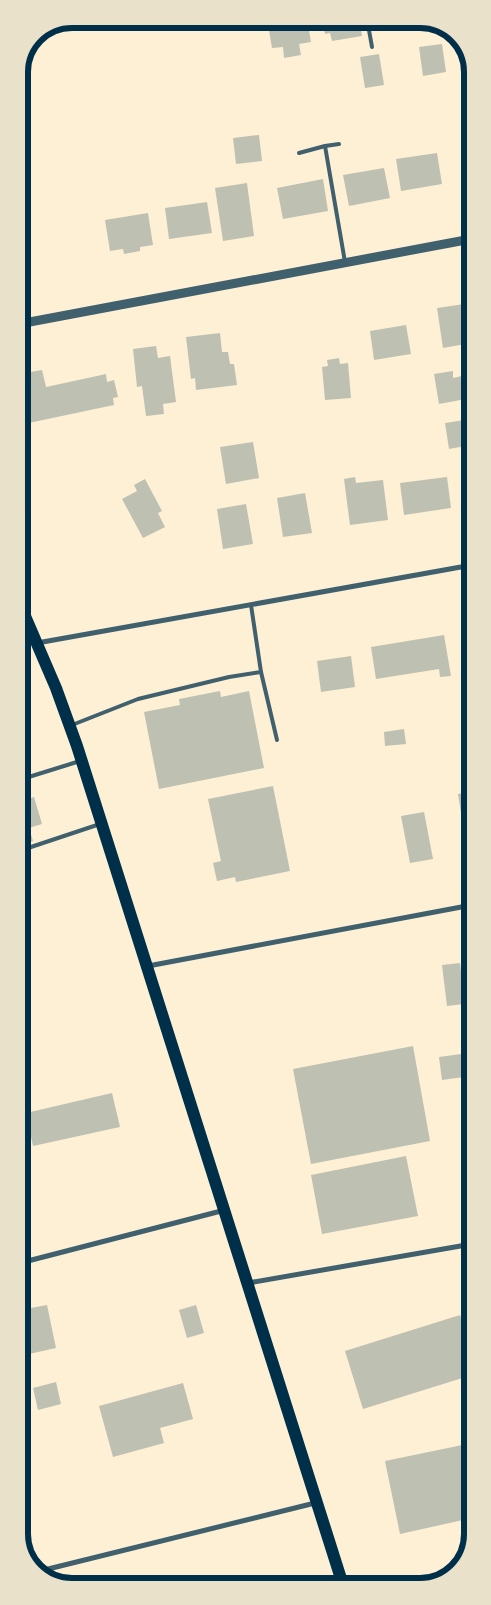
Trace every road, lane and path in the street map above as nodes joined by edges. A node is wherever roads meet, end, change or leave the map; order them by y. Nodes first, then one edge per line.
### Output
1 (368, 28) edge
2 (372, 48) dead end
3 (339, 144) dead end
4 (325, 146) junction
5 (299, 153) dead end
6 (464, 240) edge
7 (346, 262) junction
8 (28, 322) edge
9 (464, 566) edge
10 (251, 605) junction
11 (28, 621) edge
12 (38, 643) junction
13 (261, 672) junction
14 (70, 725) junction
15 (278, 740) dead end
16 (82, 761) junction
17 (28, 777) edge
18 (102, 823) junction
19 (28, 848) edge
20 (464, 907) edge
21 (147, 966) junction
22 (225, 1210) junction
23 (464, 1245) edge
24 (28, 1261) edge
25 (248, 1283) junction
26 (318, 1502) junction
27 (46, 1569) edge
28 (341, 1578) edge

1 - 2 lane
3 - 4 lane
4 - 5 lane
4 - 7 lane
6 - 7 street
7 - 8 street
9 - 10 street
10 - 12 street
10 - 13 lane
11 - 12 main road
12 - 14 main road
13 - 14 lane
13 - 15 lane
14 - 16 main road
16 - 17 lane
16 - 18 main road
18 - 19 lane
18 - 21 main road
20 - 21 street
21 - 22 main road
22 - 24 street
22 - 25 main road
23 - 25 street
25 - 26 main road
26 - 27 street
26 - 28 main road

